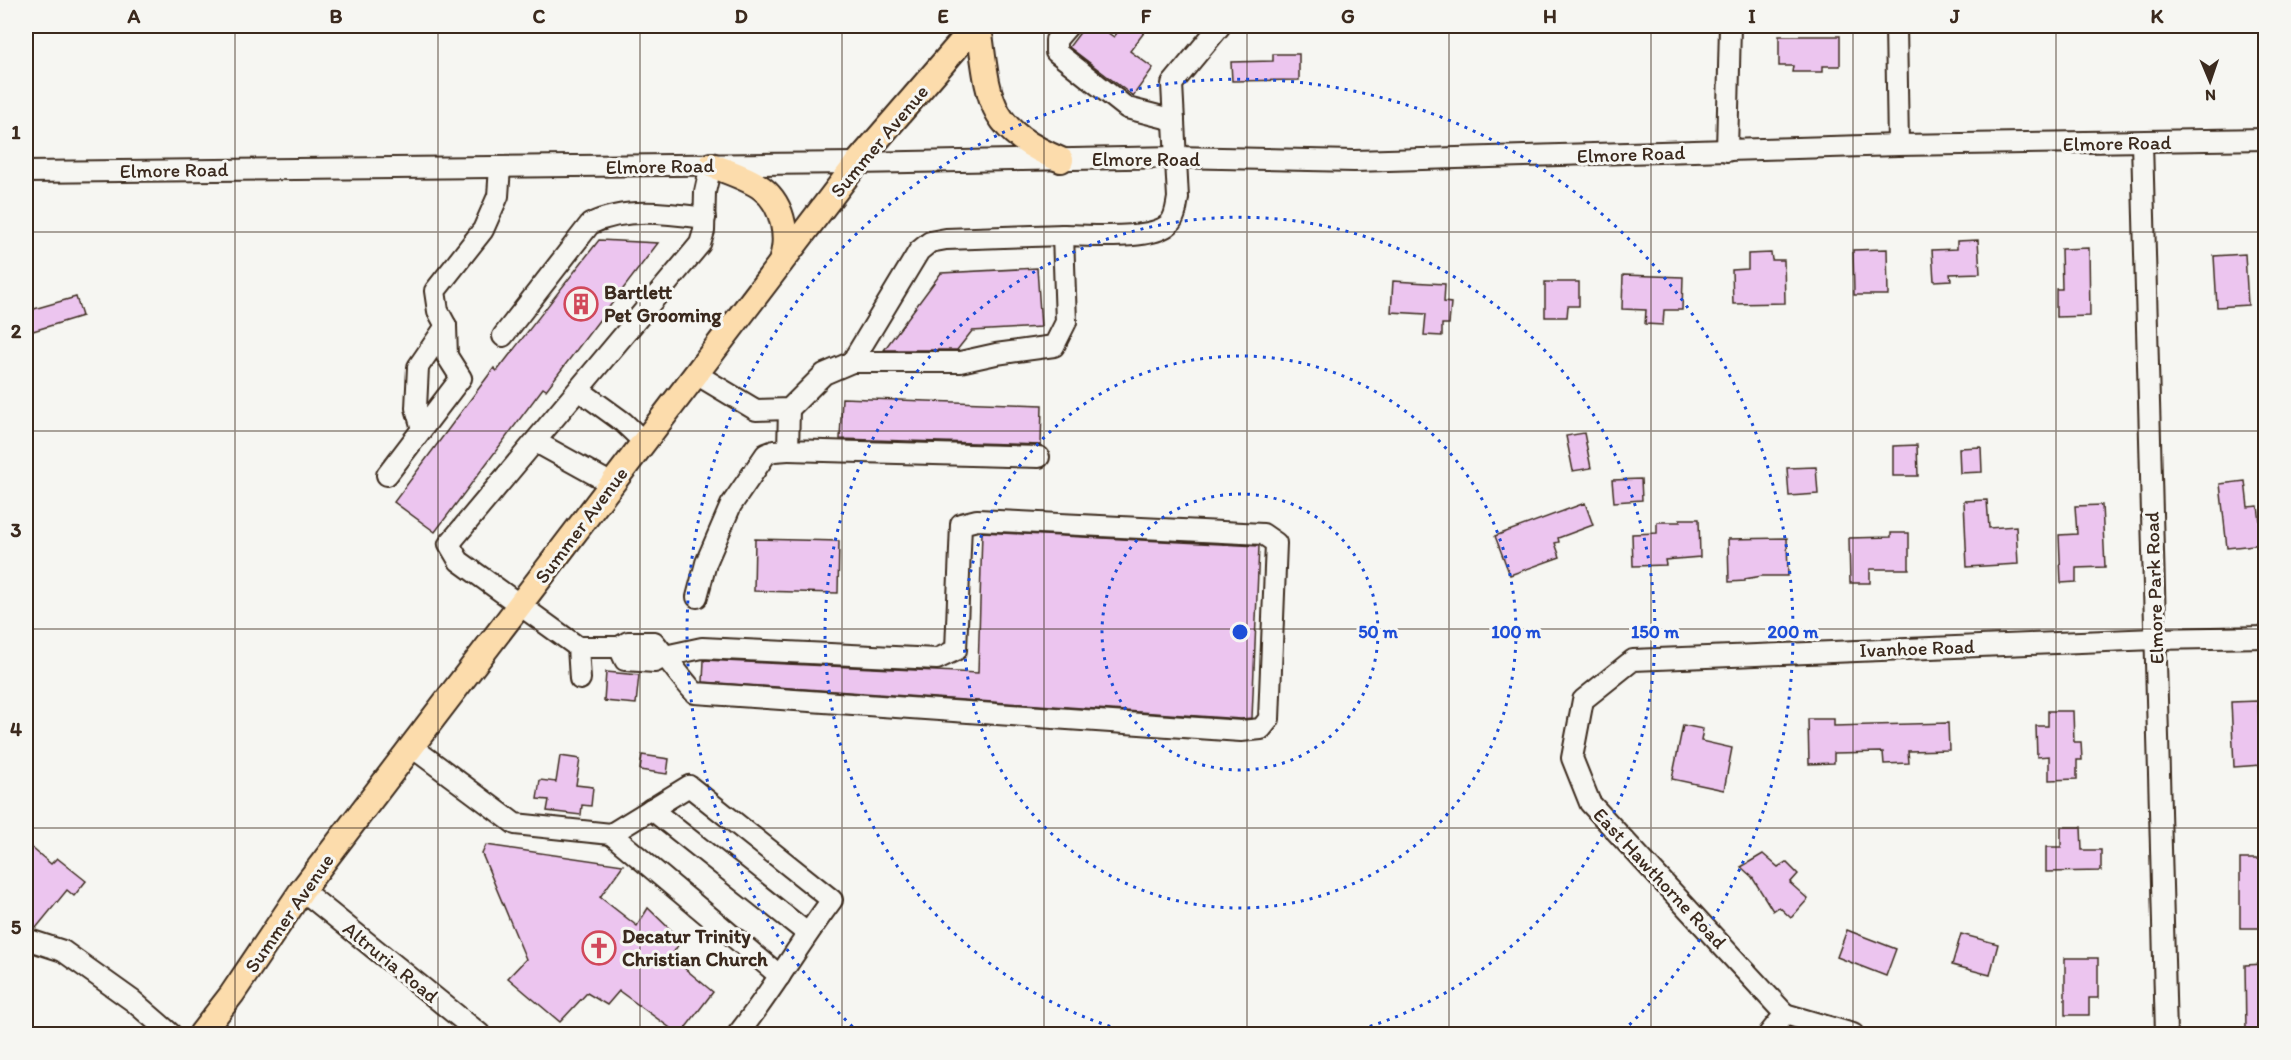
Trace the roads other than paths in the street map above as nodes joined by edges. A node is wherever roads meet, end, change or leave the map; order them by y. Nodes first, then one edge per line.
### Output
1 (977, 26) edge
2 (1068, 26) edge
3 (1220, 26) edge
4 (1730, 26) edge
5 (1896, 26) edge
6 (1174, 120) junction
7 (2265, 139) edge
8 (2142, 142) junction
9 (1898, 145) junction
10 (1727, 151) junction
11 (1176, 158) junction
12 (1061, 160) junction
13 (857, 163) junction
14 (711, 165) junction
15 (501, 167) junction
16 (26, 172) edge
17 (705, 218) junction
18 (1064, 235) junction
19 (780, 264) junction
20 (446, 326) junction
21 (503, 336) dead end
22 (852, 362) junction
23 (696, 374) junction
24 (579, 390) junction
25 (789, 409) junction
26 (422, 429) junction
27 (536, 442) junction
28 (644, 442) junction
29 (788, 450) junction
30 (1039, 458) dead end
31 (387, 475) dead end
32 (612, 484) junction
33 (697, 597) dead end
34 (520, 604) junction
35 (2265, 637) edge
36 (2155, 639) junction
37 (578, 647) junction
38 (665, 656) junction
39 (580, 679) dead end
40 (1583, 700) joint
41 (412, 747) junction
42 (651, 809) junction
43 (611, 834) junction
44 (302, 890) junction
45 (807, 933) junction
46 (26, 939) edge
47 (780, 976) junction
48 (1785, 1014) junction
49 (171, 1035) edge
50 (201, 1035) edge
51 (480, 1035) edge
52 (738, 1035) edge
53 (1769, 1035) edge
54 (1853, 1035) edge
55 (2166, 1035) edge

1 - 12 main road
1 - 13 main road, Summer Avenue
2 - 6 street
3 - 6 street
4 - 10 street
5 - 9 street
6 - 11 street
7 - 8 street, Elmore Road
8 - 9 street, Elmore Road
8 - 36 street, Elmore Park Road
9 - 10 street, Elmore Road
10 - 11 street, Elmore Road
11 - 12 street, Elmore Road
11 - 18 street
12 - 13 street, Elmore Road
13 - 14 street, Elmore Road
13 - 19 main road, Summer Avenue
14 - 15 street, Elmore Road
14 - 17 street
14 - 19 main road
15 - 16 street, Elmore Road
15 - 20 street
17 - 21 street
17 - 24 street
18 - 22 street
18 - 22 street
19 - 23 main road, Summer Avenue
20 - 26 street
20 - 26 street
22 - 25 street
23 - 25 street
23 - 28 main road, Summer Avenue
24 - 27 street
24 - 28 street
25 - 29 street
26 - 31 street
27 - 32 street
27 - 34 street
28 - 32 main road, Summer Avenue
29 - 30 street
29 - 33 street
32 - 34 main road, Summer Avenue
34 - 37 street
34 - 41 main road, Summer Avenue
35 - 36 street, Ivanhoe Road
36 - 40 street, Ivanhoe Road
36 - 55 street, Elmore Park Road
37 - 38 street
37 - 39 street
38 - 38 street
40 - 48 street, East Hawthorne Road
41 - 43 street
41 - 44 main road, Summer Avenue
42 - 43 street
42 - 45 street
42 - 45 street
43 - 47 street
44 - 50 main road, Summer Avenue
44 - 51 street, Altruria Road
45 - 47 street
46 - 49 street
47 - 52 street
48 - 53 street
48 - 54 street

